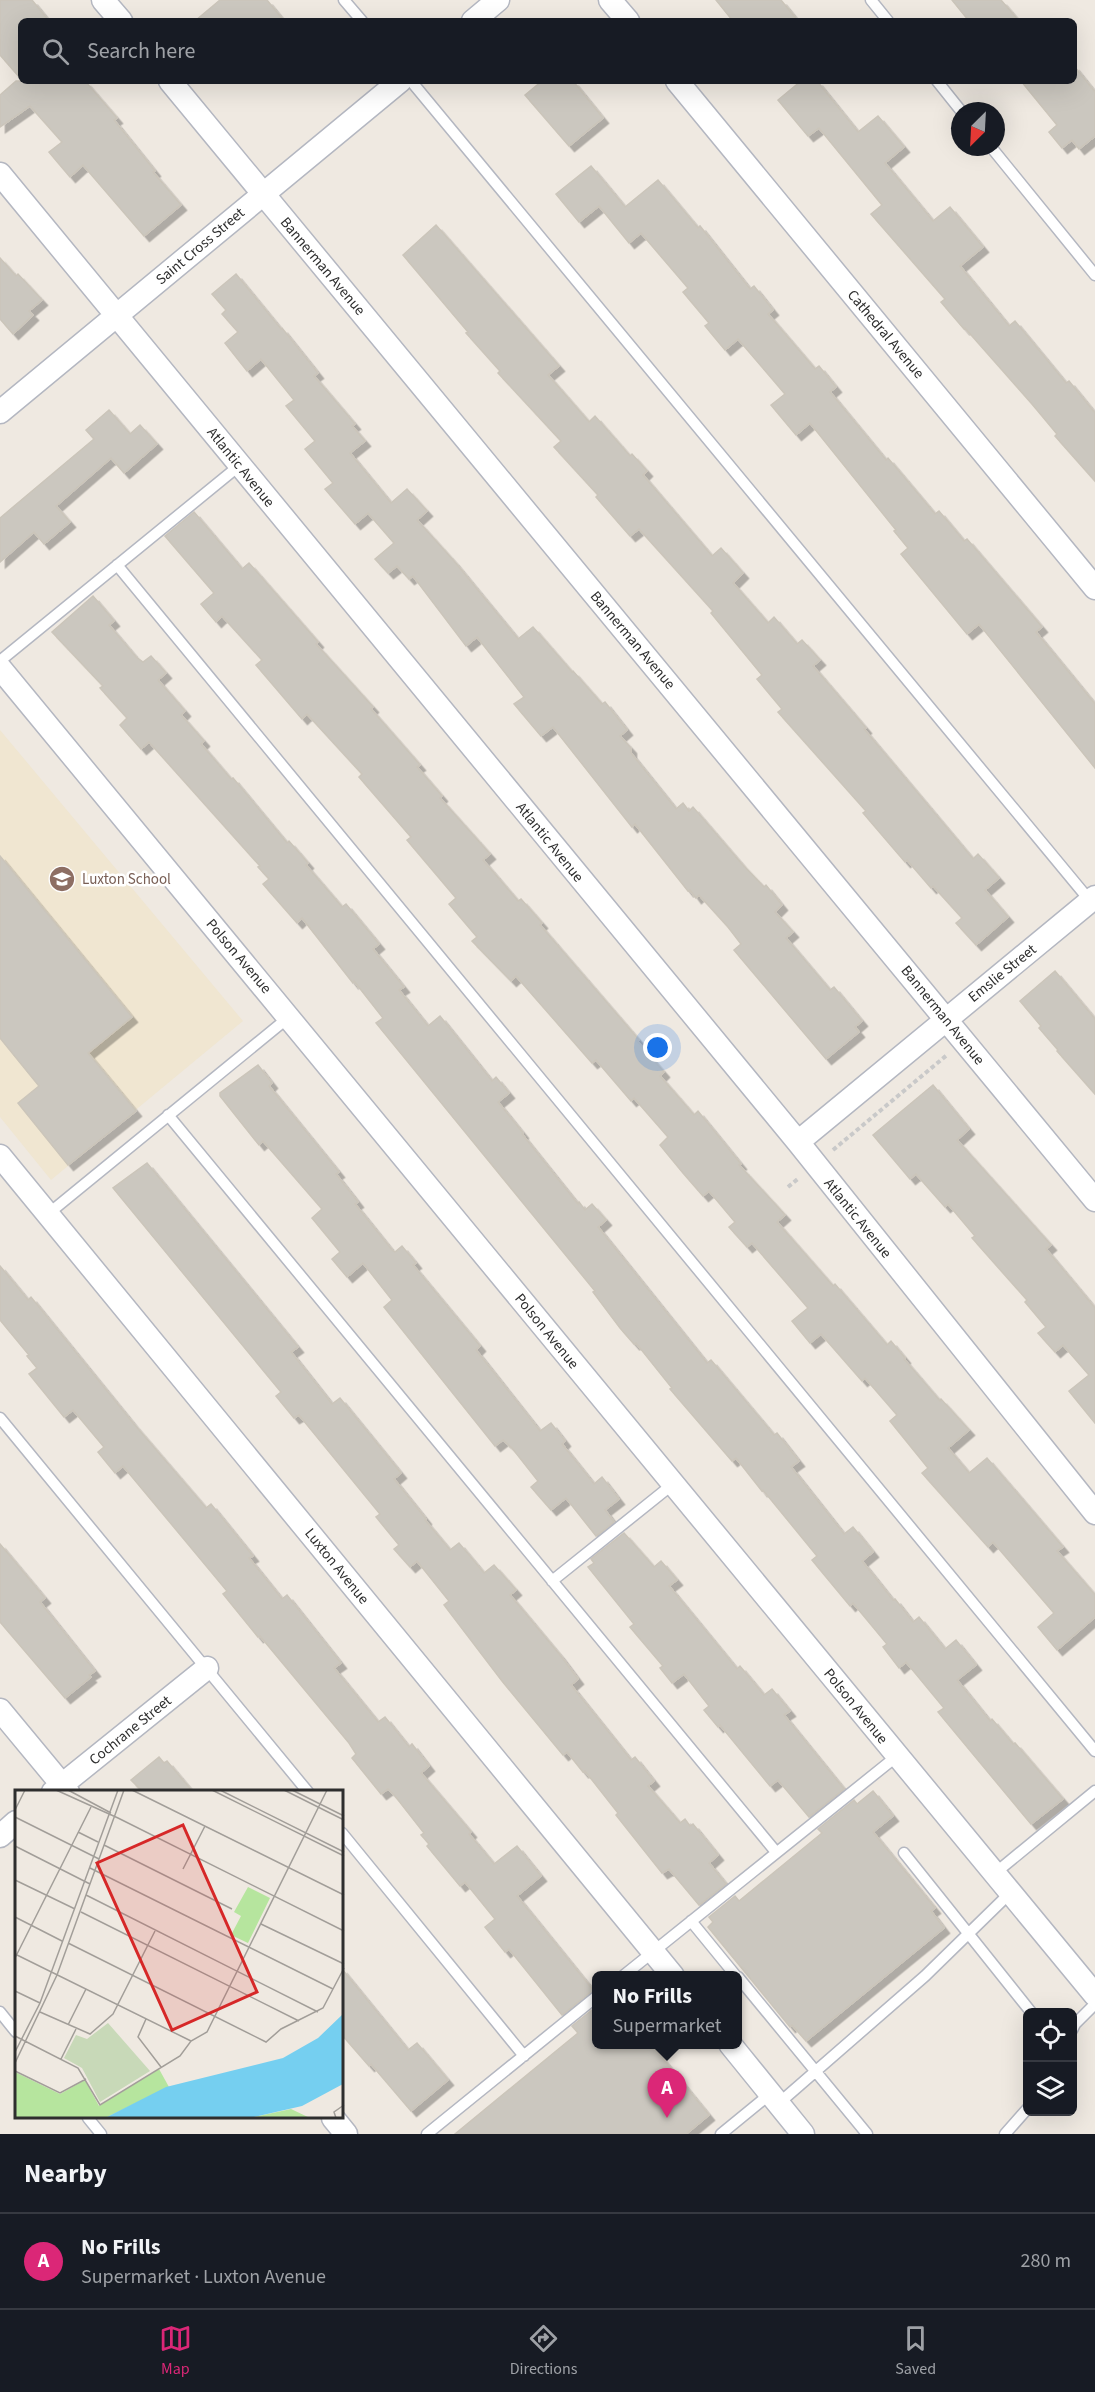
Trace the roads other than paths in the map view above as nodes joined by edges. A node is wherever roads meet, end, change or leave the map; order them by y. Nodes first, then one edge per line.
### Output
1 (103, 0) edge
2 (345, 0) edge
3 (498, 0) edge
4 (610, 0) edge
5 (871, 0) edge
6 (118, 18) edge
7 (360, 18) edge
8 (477, 18) edge
9 (625, 18) edge
10 (886, 18) edge
11 (172, 84) edge
12 (396, 84) edge
13 (413, 84) edge
14 (679, 84) edge
15 (939, 84) edge
16 (954, 102) edge
17 (998, 156) edge
18 (0, 174) edge
19 (263, 194) junction
20 (1095, 275) edge
21 (117, 315) junction
22 (0, 412) edge
23 (240, 465) junction
24 (117, 565) junction
25 (1095, 588) edge
26 (0, 661) edge
27 (0, 668) edge
28 (1093, 902) edge
29 (289, 1017) junction
30 (946, 1019) junction
31 (168, 1115) junction
32 (798, 1142) junction
33 (0, 1156) edge
34 (1095, 1200) edge
35 (48, 1214) junction
36 (0, 1418) edge
37 (673, 1484) junction
38 (1095, 1513) edge
39 (552, 1581) junction
40 (207, 1668) junction
41 (0, 1710) edge
42 (1095, 1751) edge
43 (897, 1756) junction
44 (61, 1790) edge
45 (306, 1790) edge
46 (1095, 1791) edge
47 (15, 1823) edge
48 (344, 1835) edge
49 (0, 1836) edge
50 (776, 1852) junction
51 (904, 1853) dead end
52 (994, 1874) junction
53 (1010, 1893) junction
54 (691, 1921) junction
55 (969, 1935) junction
56 (653, 1951) junction
57 (629, 1971) edge
58 (669, 1971) edge
59 (733, 1971) edge
60 (742, 1982) edge
61 (1095, 1995) edge
62 (592, 2001) edge
63 (1095, 2004) edge
64 (1027, 2008) edge
65 (0, 2012) edge
66 (1077, 2022) edge
67 (15, 2031) edge
68 (734, 2049) edge
69 (524, 2056) junction
70 (816, 2073) junction
71 (774, 2099) junction
72 (1023, 2114) edge
73 (88, 2119) edge
74 (334, 2119) edge
75 (101, 2134) edge
76 (346, 2134) edge
77 (427, 2134) edge
78 (721, 2134) edge
79 (803, 2134) edge
80 (867, 2134) edge
81 (1005, 2134) edge

1 - 6 street
2 - 7 lane
3 - 8 street
4 - 9 street
5 - 10 lane
11 - 19 street, Bannerman Avenue
12 - 19 street, Saint Cross Street
13 - 28 lane
14 - 25 street, Cathedral Avenue
15 - 16 lane
17 - 20 lane
18 - 21 street, Atlantic Avenue
19 - 21 street, Saint Cross Street
19 - 30 street, Bannerman Avenue
21 - 22 street, Saint Cross Street
21 - 23 street, Atlantic Avenue
23 - 24 lane
23 - 32 street, Atlantic Avenue
24 - 26 lane
24 - 42 lane
27 - 29 street, Polson Avenue
28 - 30 street, Emslie Street
29 - 31 lane
29 - 37 street, Polson Avenue
30 - 32 street, Emslie Street
30 - 34 street, Bannerman Avenue
31 - 35 lane
31 - 39 lane
32 - 38 street, Atlantic Avenue
33 - 35 street, Luxton Avenue
35 - 56 street, Luxton Avenue
36 - 40 lane
37 - 39 lane
37 - 43 street, Polson Avenue
39 - 50 lane
40 - 44 street, Cochrane Street
40 - 45 lane
41 - 44 street
43 - 50 lane
43 - 52 street, Polson Avenue
46 - 52 lane
47 - 49 street
48 - 69 lane
50 - 54 lane
51 - 55 lane
52 - 53 street, Polson Avenue
53 - 55 lane
53 - 61 street, Polson Avenue
54 - 56 lane
54 - 59 lane
55 - 64 lane
55 - 70 lane
56 - 57 lane
56 - 58 street, Luxton Avenue
60 - 70 lane
62 - 69 lane
63 - 66 lane
65 - 67 lane
68 - 71 street
69 - 77 lane
70 - 71 lane
70 - 80 lane
71 - 78 lane
71 - 79 street
72 - 81 lane
73 - 75 lane
74 - 76 street

